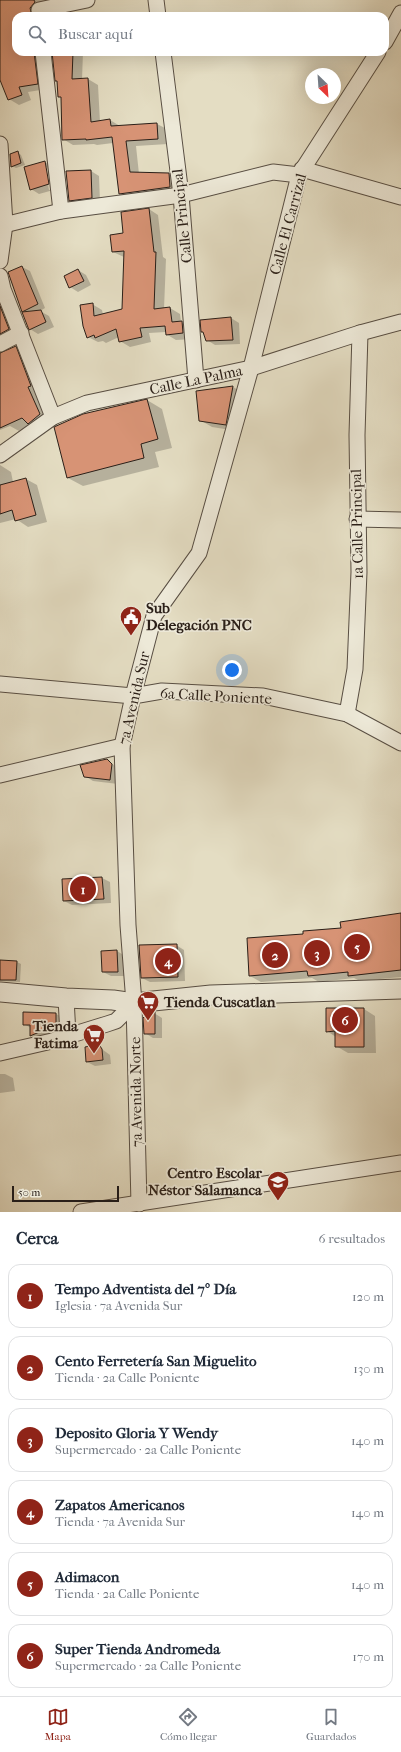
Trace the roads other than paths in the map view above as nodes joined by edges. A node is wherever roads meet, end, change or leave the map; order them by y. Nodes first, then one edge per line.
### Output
1 (87, 0) edge
2 (156, 0) edge
3 (38, 9) edge
4 (158, 12) edge
5 (401, 13) edge
6 (389, 35) edge
7 (43, 56) edge
8 (164, 56) edge
9 (375, 56) edge
10 (0, 144) edge
11 (301, 172) junction
12 (181, 195) junction
13 (401, 197) edge
14 (61, 211) junction
15 (2, 225) edge
16 (0, 261) edge
17 (0, 276) edge
18 (401, 322) edge
19 (21, 333) junction
20 (360, 333) junction
21 (0, 344) edge
22 (251, 368) junction
23 (196, 380) junction
24 (53, 417) junction
25 (0, 455) edge
26 (357, 519) junction
27 (401, 520) edge
28 (0, 684) edge
29 (133, 696) junction
30 (347, 714) junction
31 (401, 743) edge
32 (122, 746) junction
33 (0, 775) edge
34 (401, 989) edge
35 (0, 992) edge
36 (66, 998) junction
37 (134, 1003) junction
38 (68, 1035) junction
39 (0, 1053) edge
40 (401, 1163) edge
41 (139, 1204) junction
42 (81, 1212) edge

1 - 3 street
2 - 4 street
5 - 6 street
7 - 14 street
8 - 12 street, Calle Principal
9 - 11 street, Calle El Carrizal
10 - 15 street
11 - 12 street
11 - 13 street
11 - 22 street, Calle El Carrizal
12 - 14 street
12 - 23 street, Calle Principal
14 - 15 street
15 - 16 street
17 - 19 street
18 - 20 street, Calle La Palma
19 - 21 street
19 - 24 street
20 - 22 street, Calle La Palma
20 - 26 street, 1a Calle Principal
22 - 23 street, Calle La Palma
22 - 29 street, 7a Avenida Sur
23 - 24 street, Calle La Palma
24 - 25 street, Calle La Palma
26 - 27 street
26 - 30 street, 1a Calle Principal
28 - 29 street, 6a Calle Poniente
29 - 30 street, 6a Calle Poniente
29 - 32 street, 7a Avenida Sur
30 - 31 street, 6a Calle Poniente
32 - 33 street
32 - 37 street, 7a Avenida Sur
34 - 37 street
35 - 36 street
36 - 37 street
36 - 38 street
37 - 38 street
37 - 41 street, 7a Avenida Norte
38 - 39 street
40 - 41 street
41 - 42 street

